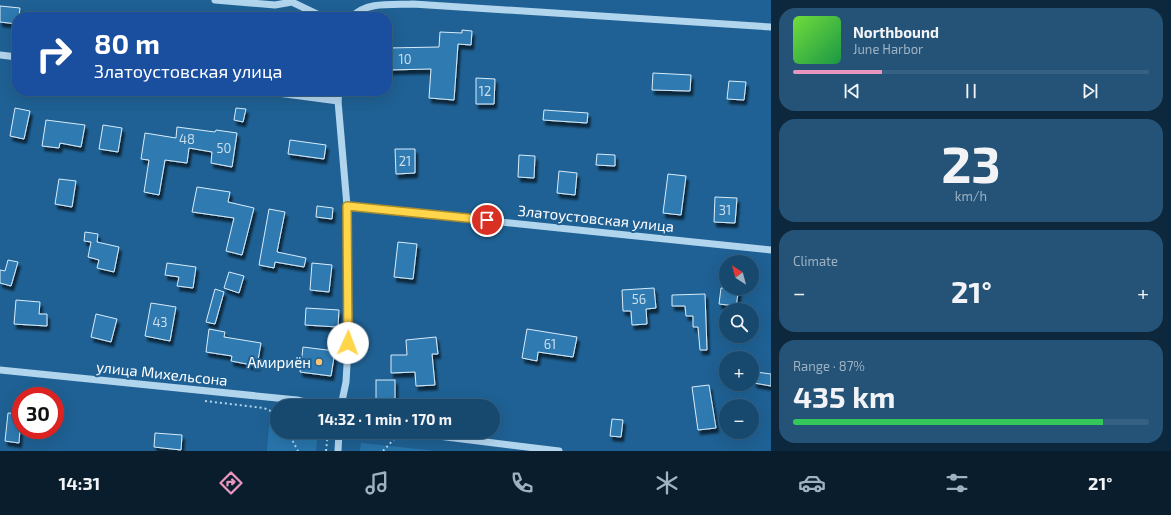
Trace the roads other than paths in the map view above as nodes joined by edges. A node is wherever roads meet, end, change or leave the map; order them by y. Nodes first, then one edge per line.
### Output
1 (216, 0) edge
2 (292, 1) edge
3 (313, 12) edge
4 (359, 12) edge
5 (771, 27) edge
6 (0, 55) edge
7 (12, 56) edge
8 (300, 96) edge
9 (338, 96) edge
10 (338, 101) junction
11 (347, 206) junction
12 (771, 250) edge
13 (0, 370) edge
14 (287, 399) edge
15 (342, 399) edge
16 (339, 439) edge
17 (462, 439) edge
18 (338, 451) edge
19 (559, 451) edge

1 - 2 street
2 - 3 street
4 - 5 street
6 - 7 street
8 - 10 street
9 - 10 street
10 - 11 street
11 - 12 street, Златоустовская улица
11 - 15 street
13 - 14 street, улица Михельсона
16 - 18 street
17 - 19 street

